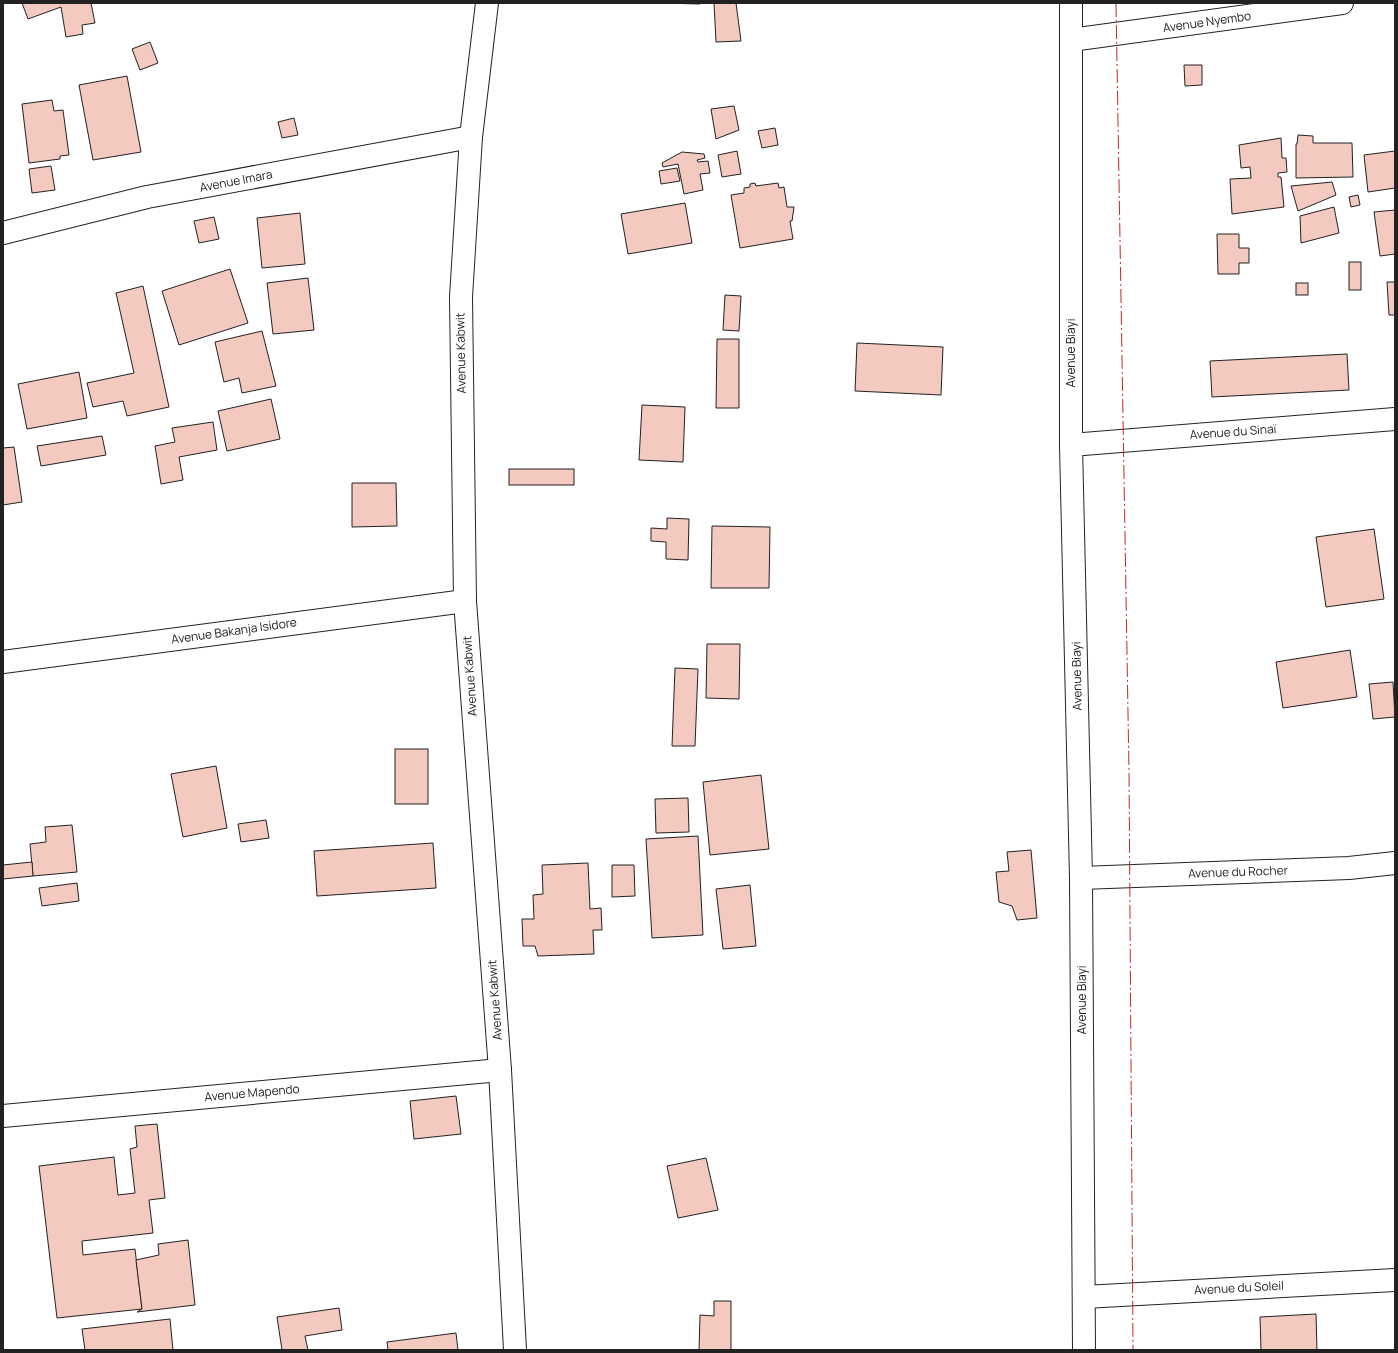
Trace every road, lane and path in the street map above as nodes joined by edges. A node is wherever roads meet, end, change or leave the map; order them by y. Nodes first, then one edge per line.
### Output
1 (487, 3) edge
2 (1071, 3) edge
3 (1342, 3) edge
4 (1071, 40) junction
5 (471, 137) junction
6 (3, 233) edge
7 (1395, 419) edge
8 (1071, 445) junction
9 (465, 601) junction
10 (3, 662) edge
11 (1395, 863) edge
12 (1081, 878) junction
13 (500, 1070) junction
14 (3, 1116) edge
15 (1395, 1280) edge
16 (1084, 1297) junction
17 (515, 1350) edge
18 (1084, 1350) edge

1 - 5 street, Avenue Kabwit
2 - 4 street, Avenue Biayi
3 - 4 street, Avenue Nyembo
4 - 8 street, Avenue Biayi
5 - 6 street, Avenue Imara
5 - 9 street, Avenue Kabwit
7 - 8 street, Avenue du Sinaï
8 - 12 street, Avenue Biayi
9 - 10 street, Avenue Bakanja Isidore
9 - 13 street, Avenue Kabwit
11 - 12 street, Avenue du Rocher
12 - 16 street, Avenue Biayi
13 - 14 street, Avenue Mapendo
13 - 17 street, Avenue Kabwit
15 - 16 street, Avenue du Soleil
16 - 18 street, Avenue Biayi

